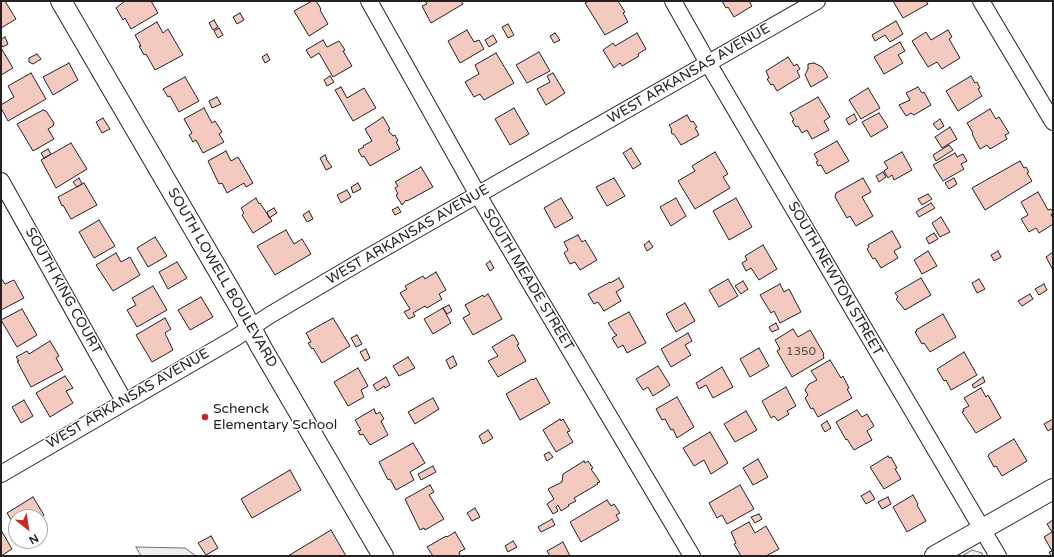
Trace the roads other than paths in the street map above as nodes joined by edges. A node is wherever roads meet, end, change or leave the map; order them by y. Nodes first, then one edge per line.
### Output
1 (61, 1) edge
2 (369, 1) edge
3 (674, 1) edge
4 (817, 1) edge
5 (981, 1) edge
6 (708, 63) junction
7 (1053, 122) edge
8 (1, 181) edge
9 (478, 195) junction
10 (251, 327) junction
11 (124, 401) junction
12 (1, 474) edge
13 (1053, 489) edge
14 (982, 530) junction
15 (383, 556) edge
16 (692, 556) edge
17 (935, 556) edge
18 (998, 556) edge

1 - 10 street, SOUTH LOWELL BOULEVARD
2 - 9 street, SOUTH MEADE STREET
3 - 6 street, SOUTH NEWTON STREET
4 - 6 street, WEST ARKANSAS AVENUE
5 - 7 street
6 - 9 street, WEST ARKANSAS AVENUE
6 - 14 street, SOUTH NEWTON STREET
8 - 11 street, SOUTH KING COURT
9 - 10 street, WEST ARKANSAS AVENUE
9 - 16 street, SOUTH MEADE STREET
10 - 11 street, WEST ARKANSAS AVENUE
10 - 15 street, SOUTH LOWELL BOULEVARD
11 - 12 street, WEST ARKANSAS AVENUE
13 - 14 street
14 - 17 street
14 - 18 street, SOUTH NEWTON STREET

